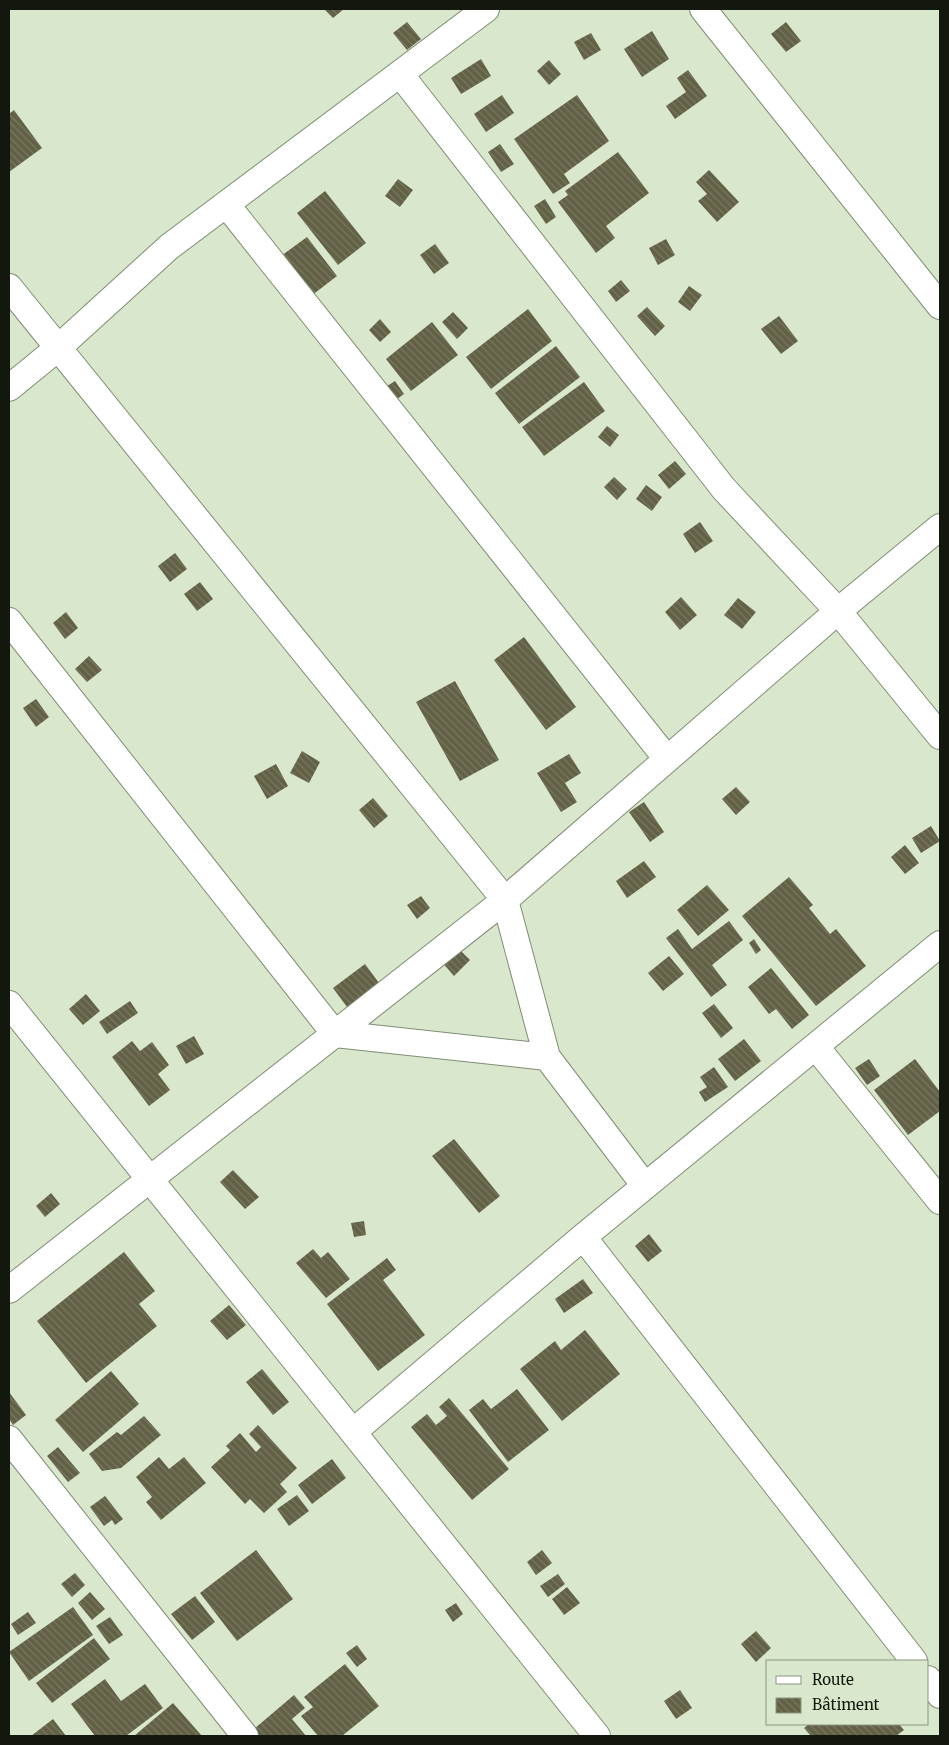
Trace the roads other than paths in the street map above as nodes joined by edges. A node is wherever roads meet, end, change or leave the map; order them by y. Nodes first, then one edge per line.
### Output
1 (486, 9) edge
2 (703, 9) edge
3 (400, 74) junction
4 (226, 204) junction
5 (9, 287) edge
6 (940, 306) edge
7 (58, 348) junction
8 (9, 388) edge
9 (940, 527) edge
10 (838, 611) junction
11 (9, 621) edge
12 (940, 736) edge
13 (667, 759) junction
14 (505, 900) junction
15 (940, 944) edge
16 (9, 1004) edge
17 (335, 1034) junction
18 (816, 1047) junction
19 (547, 1056) junction
20 (150, 1180) junction
21 (644, 1186) junction
22 (940, 1201) edge
23 (583, 1237) junction
24 (9, 1290) edge
25 (352, 1432) junction
26 (9, 1438) edge
27 (913, 1660) edge
28 (929, 1680) edge
29 (940, 1695) edge
30 (245, 1736) edge
31 (597, 1736) edge

1 - 3 street
2 - 6 street
3 - 4 street
3 - 10 street
4 - 7 street
4 - 13 street
5 - 7 street
7 - 8 street
7 - 14 street
9 - 10 street
10 - 12 street
10 - 13 street
11 - 17 street
13 - 14 street
14 - 17 street
14 - 19 street
15 - 18 street
16 - 20 street
17 - 19 street
17 - 20 street
18 - 21 street
18 - 22 street
19 - 21 street
20 - 24 street
20 - 25 street
21 - 23 street
23 - 25 street
23 - 27 street
25 - 31 street
26 - 30 street
28 - 29 street

